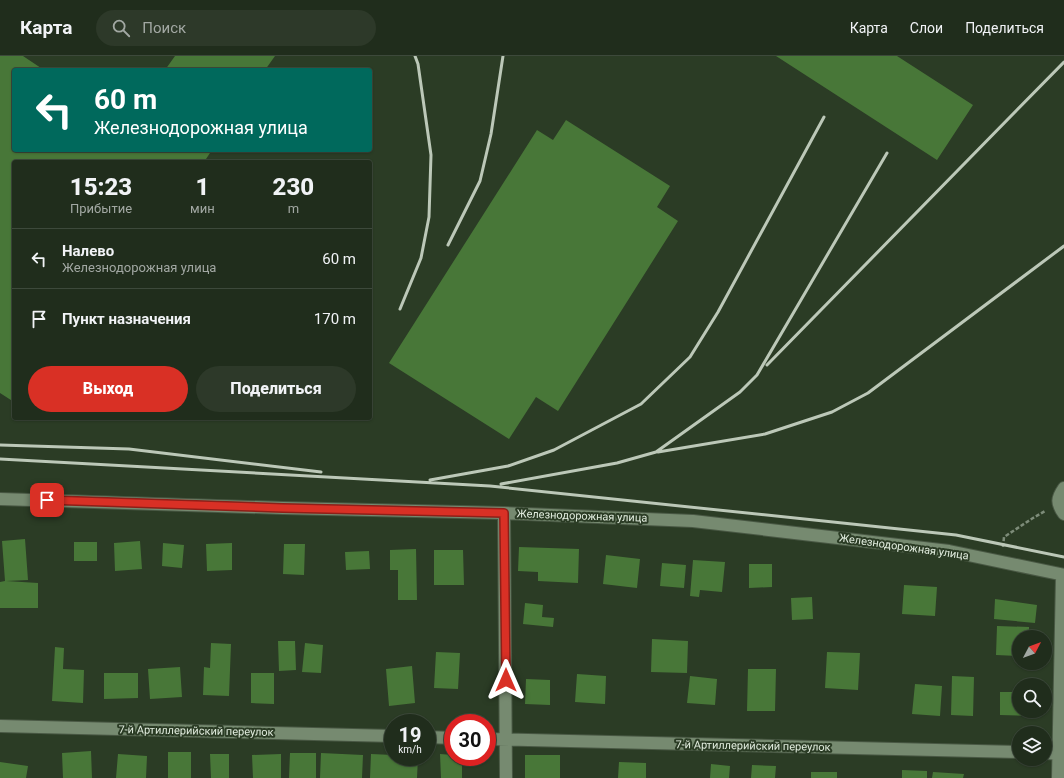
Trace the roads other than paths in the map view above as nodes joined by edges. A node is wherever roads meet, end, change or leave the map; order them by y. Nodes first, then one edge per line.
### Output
1 (1064, 488) edge
2 (0, 499) edge
3 (1061, 509) edge
4 (504, 513) junction
5 (1063, 575) edge
6 (0, 726) edge
7 (384, 736) edge
8 (496, 739) edge
9 (506, 739) junction
10 (1012, 752) edge
11 (1061, 753) edge
12 (506, 778) edge
13 (1058, 778) edge

1 - 3 street
2 - 4 street, Железнодорожная улица
4 - 5 street, Железнодорожная улица
4 - 9 street
5 - 11 street
6 - 7 street, 7-й Артиллерийский переулок
8 - 9 street, 7-й Артиллерийский переулок
9 - 10 street, 7-й Артиллерийский переулок
9 - 12 street
11 - 13 street

